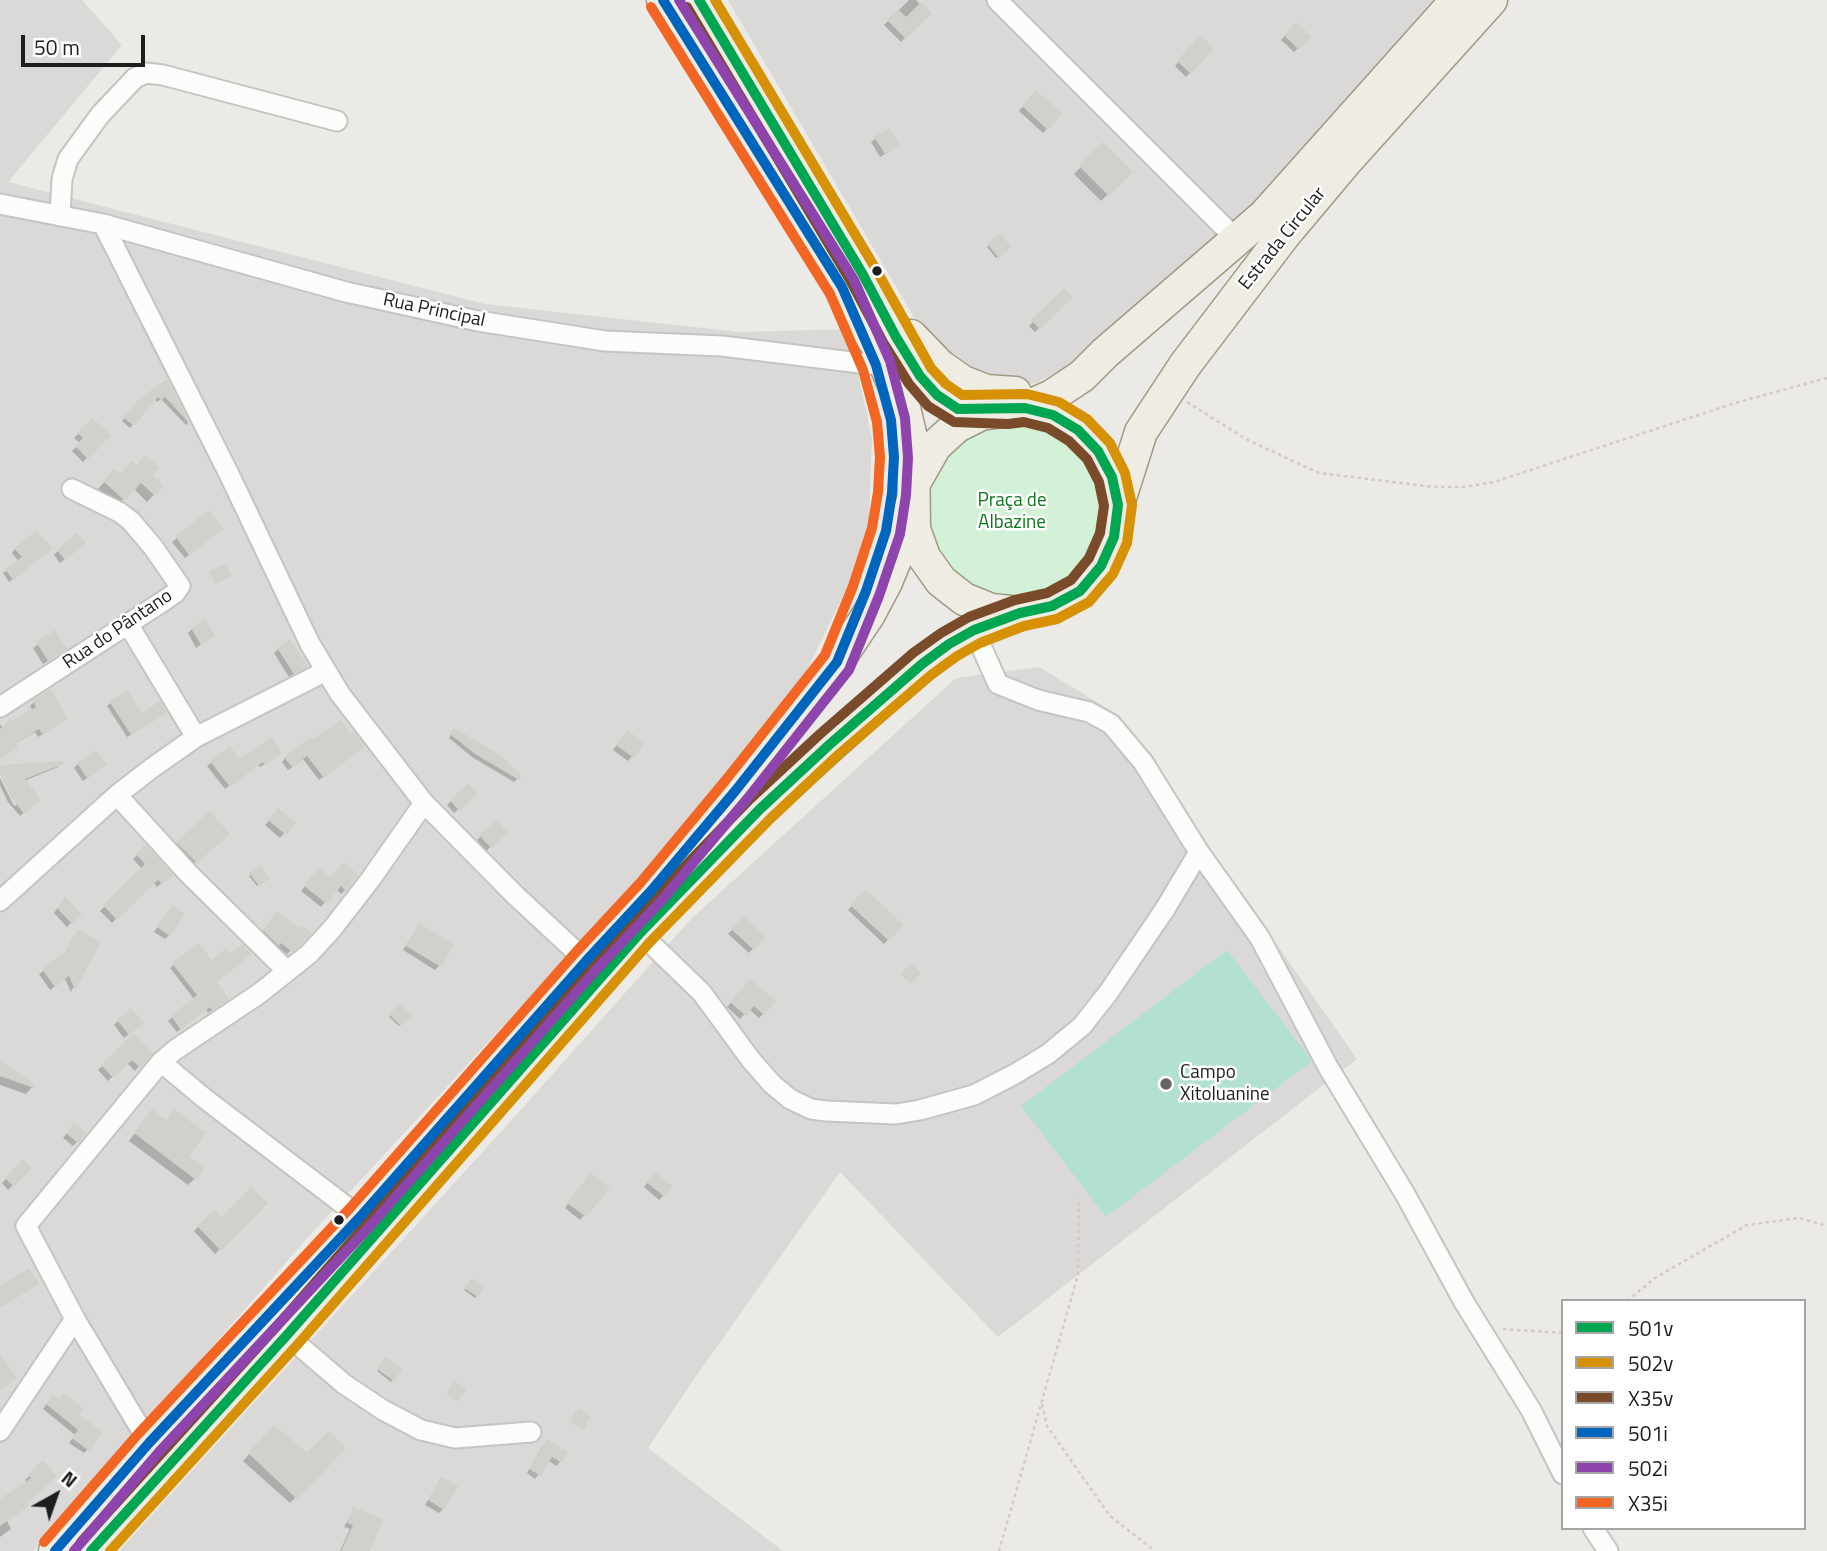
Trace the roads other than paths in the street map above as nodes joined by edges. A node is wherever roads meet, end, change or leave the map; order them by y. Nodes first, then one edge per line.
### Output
1 (663, 0) edge
2 (699, 0) edge
3 (997, 0) edge
4 (1458, 0) edge
5 (1490, 0) edge
6 (337, 121) dead end
7 (0, 204) edge
8 (60, 216) junction
9 (103, 224) junction
10 (1238, 241) junction
11 (842, 288) junction
12 (881, 306) junction
13 (1105, 353) junction
14 (876, 365) junction
15 (1185, 365) junction
16 (1016, 409) junction
17 (72, 489) dead end
18 (914, 491) junction
19 (1118, 505) junction
20 (1020, 613) junction
21 (128, 624) junction
22 (981, 646) junction
23 (836, 662) junction
24 (326, 671) junction
25 (899, 684) junction
26 (0, 708) edge
27 (196, 737) junction
28 (117, 795) junction
29 (424, 803) junction
30 (1199, 852) junction
31 (0, 901) edge
32 (640, 933) junction
33 (586, 961) junction
34 (287, 971) junction
35 (161, 1062) junction
36 (360, 1217) junction
37 (75, 1320) junction
38 (287, 1335) junction
39 (0, 1431) edge
40 (531, 1432) dead end
41 (149, 1443) junction
42 (1561, 1470) edge
43 (1594, 1530) edge
44 (55, 1551) edge
45 (91, 1551) edge
46 (1608, 1551) edge

1 - 11 main road
2 - 12 main road, Estrada Circular
3 - 10 street
4 - 10 main road, Estrada Circular
5 - 15 main road, Estrada Circular
6 - 8 street
7 - 8 street, Rua Principal
8 - 9 street, Rua Principal
9 - 14 street, Rua Principal
9 - 24 street
10 - 13 main road, Estrada Circular
11 - 14 main road
11 - 18 main road
12 - 13 main road
12 - 16 main road, Estrada Circular
13 - 16 main road, Estrada Circular
14 - 23 main road
15 - 19 main road, Estrada Circular
15 - 22 main road
16 - 18 main road
16 - 19 main road
17 - 21 street, Rua do Pântano
18 - 20 main road
18 - 23 main road
19 - 20 main road
20 - 25 main road
21 - 26 street, Rua do Pântano
21 - 27 street
22 - 25 main road
22 - 30 street
23 - 33 main road
24 - 27 street
24 - 29 street
25 - 32 main road
27 - 28 street
28 - 31 street
28 - 34 street
29 - 33 street
29 - 34 street
30 - 32 street
30 - 42 street
32 - 38 main road
33 - 36 main road
34 - 35 street
35 - 36 street
35 - 37 street
36 - 41 main road
37 - 39 street
37 - 41 street
38 - 40 street
38 - 45 main road
41 - 44 main road
43 - 46 street

